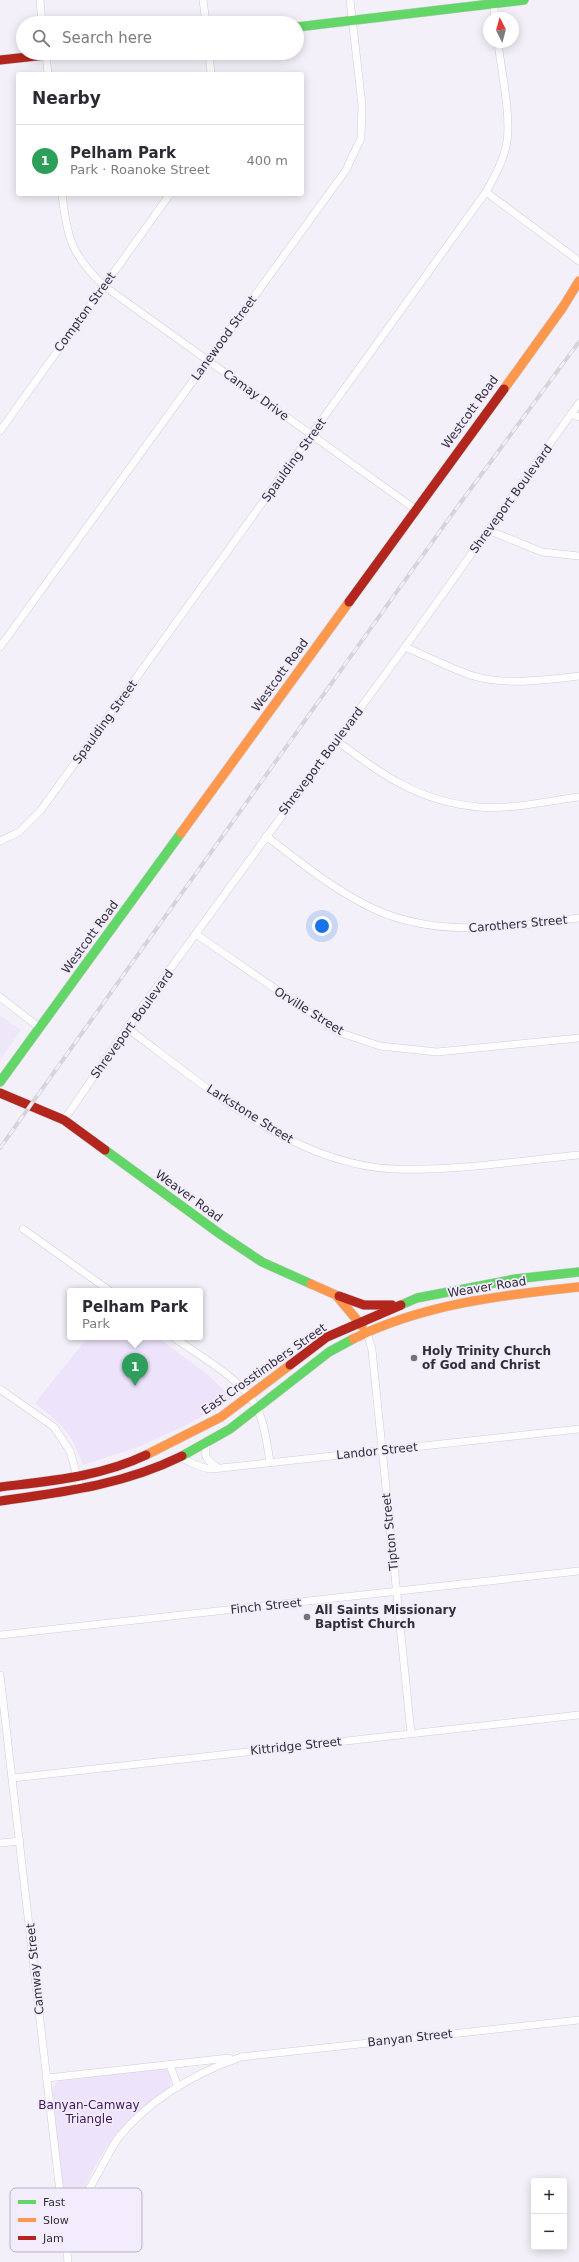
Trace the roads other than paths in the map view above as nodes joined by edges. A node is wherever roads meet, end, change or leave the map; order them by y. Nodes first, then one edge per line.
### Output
1 (40, 0) edge
2 (203, 0) edge
3 (350, 0) edge
4 (524, 0) edge
5 (493, 2) edge
6 (494, 12) edge
7 (41, 16) edge
8 (205, 16) edge
9 (352, 20) junction
10 (304, 26) edge
11 (499, 48) edge
12 (16, 58) edge
13 (0, 60) edge
14 (47, 60) edge
15 (210, 60) edge
16 (48, 72) edge
17 (211, 72) edge
18 (486, 192) junction
19 (62, 196) edge
20 (169, 196) edge
21 (579, 261) edge
22 (579, 281) edge
23 (104, 286) junction
24 (208, 361) junction
25 (579, 403) edge
26 (571, 414) junction
27 (579, 417) edge
28 (0, 431) edge
29 (312, 436) junction
30 (415, 510) junction
31 (488, 530) junction
32 (579, 556) edge
33 (0, 647) edge
34 (405, 647) junction
35 (579, 676) edge
36 (337, 741) junction
37 (579, 797) edge
38 (266, 836) junction
39 (0, 841) edge
40 (579, 918) edge
41 (197, 935) junction
42 (0, 998) edge
43 (40, 1028) junction
44 (128, 1028) junction
45 (579, 1038) edge
46 (0, 1082) edge
47 (0, 1093) edge
48 (64, 1120) junction
49 (579, 1155) edge
50 (23, 1229) dead end
51 (579, 1272) edge
52 (551, 1275) junction
53 (579, 1287) edge
54 (106, 1288) edge
55 (552, 1290) junction
56 (336, 1295) junction
57 (400, 1305) junction
58 (360, 1322) junction
59 (366, 1332) junction
60 (177, 1340) edge
61 (0, 1389) edge
62 (249, 1396) junction
63 (257, 1409) junction
64 (579, 1429) edge
65 (207, 1442) junction
66 (382, 1450) junction
67 (178, 1457) junction
68 (270, 1462) junction
69 (217, 1467) junction
70 (78, 1477) junction
71 (0, 1487) edge
72 (81, 1490) junction
73 (0, 1501) edge
74 (579, 1571) edge
75 (396, 1592) junction
76 (0, 1635) edge
77 (0, 1675) edge
78 (579, 1715) edge
79 (411, 1733) junction
80 (3, 1737) edge
81 (13, 1778) junction
82 (20, 1841) junction
83 (0, 1843) edge
84 (579, 2020) edge
85 (241, 2057) junction
86 (170, 2065) junction
87 (47, 2078) junction
88 (178, 2087) junction
89 (59, 2188) edge
90 (89, 2188) edge
91 (67, 2252) edge
92 (68, 2262) edge

1 - 7 street
2 - 8 street
3 - 9 street, Lanewood Street
4 - 5 street
5 - 6 street
5 - 9 street
9 - 10 street
9 - 24 street, Lanewood Street
11 - 18 street, Spaulding Street
12 - 13 street
14 - 16 street
15 - 17 street
18 - 21 street
18 - 29 street, Spaulding Street
19 - 23 street, Camay Drive
20 - 23 street, Compton Street
22 - 30 street, Westcott Road
23 - 24 street, Camay Drive
23 - 28 street, Compton Street
24 - 29 street, Camay Drive
24 - 33 street, Lanewood Street
25 - 26 street, Shreveport Boulevard
26 - 27 street
26 - 31 street, Shreveport Boulevard
29 - 30 street, Camay Drive
29 - 39 street, Spaulding Street
30 - 43 street, Westcott Road
31 - 32 street
31 - 34 street, Shreveport Boulevard
34 - 35 street
34 - 36 street, Shreveport Boulevard
36 - 37 street
36 - 38 street, Shreveport Boulevard
38 - 40 street, Carothers Street
38 - 41 street, Shreveport Boulevard
41 - 44 street, Shreveport Boulevard
41 - 45 street, Orville Street
42 - 43 street
43 - 46 street, Westcott Road
44 - 48 street, Shreveport Boulevard
44 - 49 street, Larkstone Street
47 - 48 street, Weaver Road
48 - 56 street, Weaver Road
50 - 54 street
51 - 52 street, Weaver Road
52 - 55 street
52 - 57 street, Weaver Road
53 - 55 street, Weaver Road
55 - 59 street, Weaver Road
56 - 57 street
56 - 58 street, Weaver Road
57 - 58 street, Weaver Road
58 - 59 street, Weaver Road
58 - 62 street, East Crosstimbers Street
59 - 63 street, East Crosstimbers Street
59 - 66 street, Tipton Street
60 - 62 street
61 - 70 street
62 - 63 street
62 - 70 street, East Crosstimbers Street
63 - 65 street, East Crosstimbers Street
63 - 68 street
64 - 66 street, Landor Street
65 - 67 street, East Crosstimbers Street
65 - 69 street
66 - 68 street, Landor Street
66 - 75 street, Tipton Street
67 - 69 street, Landor Street
67 - 72 street, East Crosstimbers Street
68 - 69 street, Landor Street
70 - 71 street, East Crosstimbers Street
70 - 72 street
72 - 73 street, East Crosstimbers Street
74 - 75 street, Finch Street
75 - 76 street, Finch Street
75 - 79 street, Tipton Street
77 - 80 street, Camway Street
78 - 79 street, Kittridge Street
79 - 81 street, Kittridge Street
80 - 81 street, Camway Street
81 - 82 street, Camway Street
82 - 83 street
82 - 87 street, Camway Street
84 - 85 street, Banyan Street
85 - 86 street, Banyan Street
85 - 88 street, Banyan Street
86 - 87 street, Banyan Street
86 - 88 street
87 - 89 street, Camway Street
88 - 90 street, Banyan Street
91 - 92 street, Camway Street

